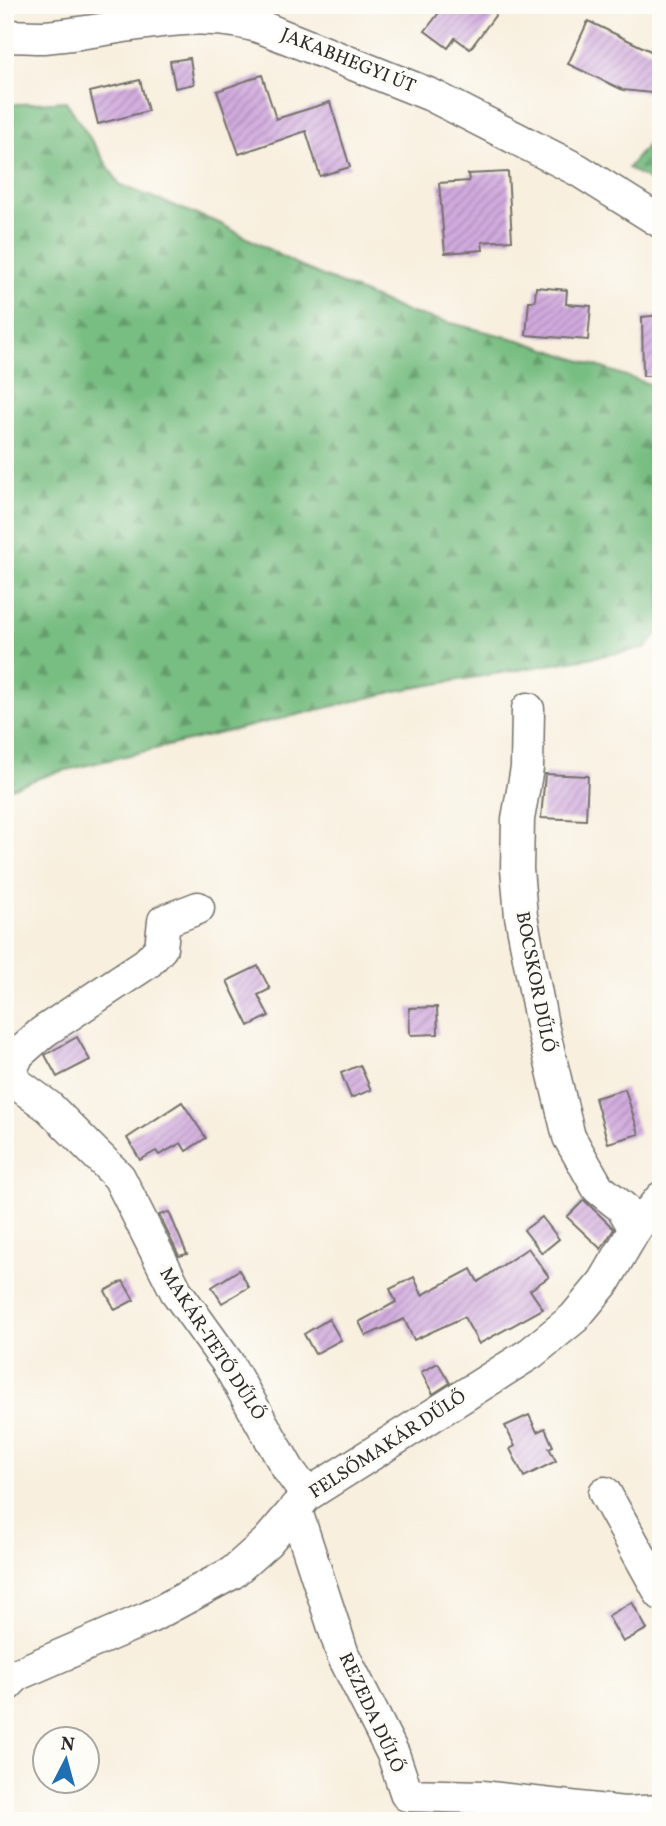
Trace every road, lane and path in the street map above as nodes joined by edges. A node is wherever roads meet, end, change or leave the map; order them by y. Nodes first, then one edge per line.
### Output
1 (5, 36) edge
2 (661, 222) edge
3 (528, 709) dead end
4 (198, 908) dead end
5 (7, 1079) edge
6 (661, 1198) edge
7 (635, 1229) junction
8 (605, 1493) dead end
9 (301, 1502) junction
10 (661, 1594) edge
11 (5, 1687) edge
12 (661, 1811) edge

1 - 2 street, JAKABHEGYI ÚT
3 - 7 street, BOCSKOR DŰLŐ
4 - 5 street
5 - 9 street, MAKÁR-TETŐ DŰLŐ
6 - 7 street, FELSŐMAKÁR DŰLŐ
7 - 9 street, FELSŐMAKÁR DŰLŐ
8 - 10 street
9 - 11 street, FELSŐMAKÁR DŰLŐ
9 - 12 street, REZEDA DŰLŐ

